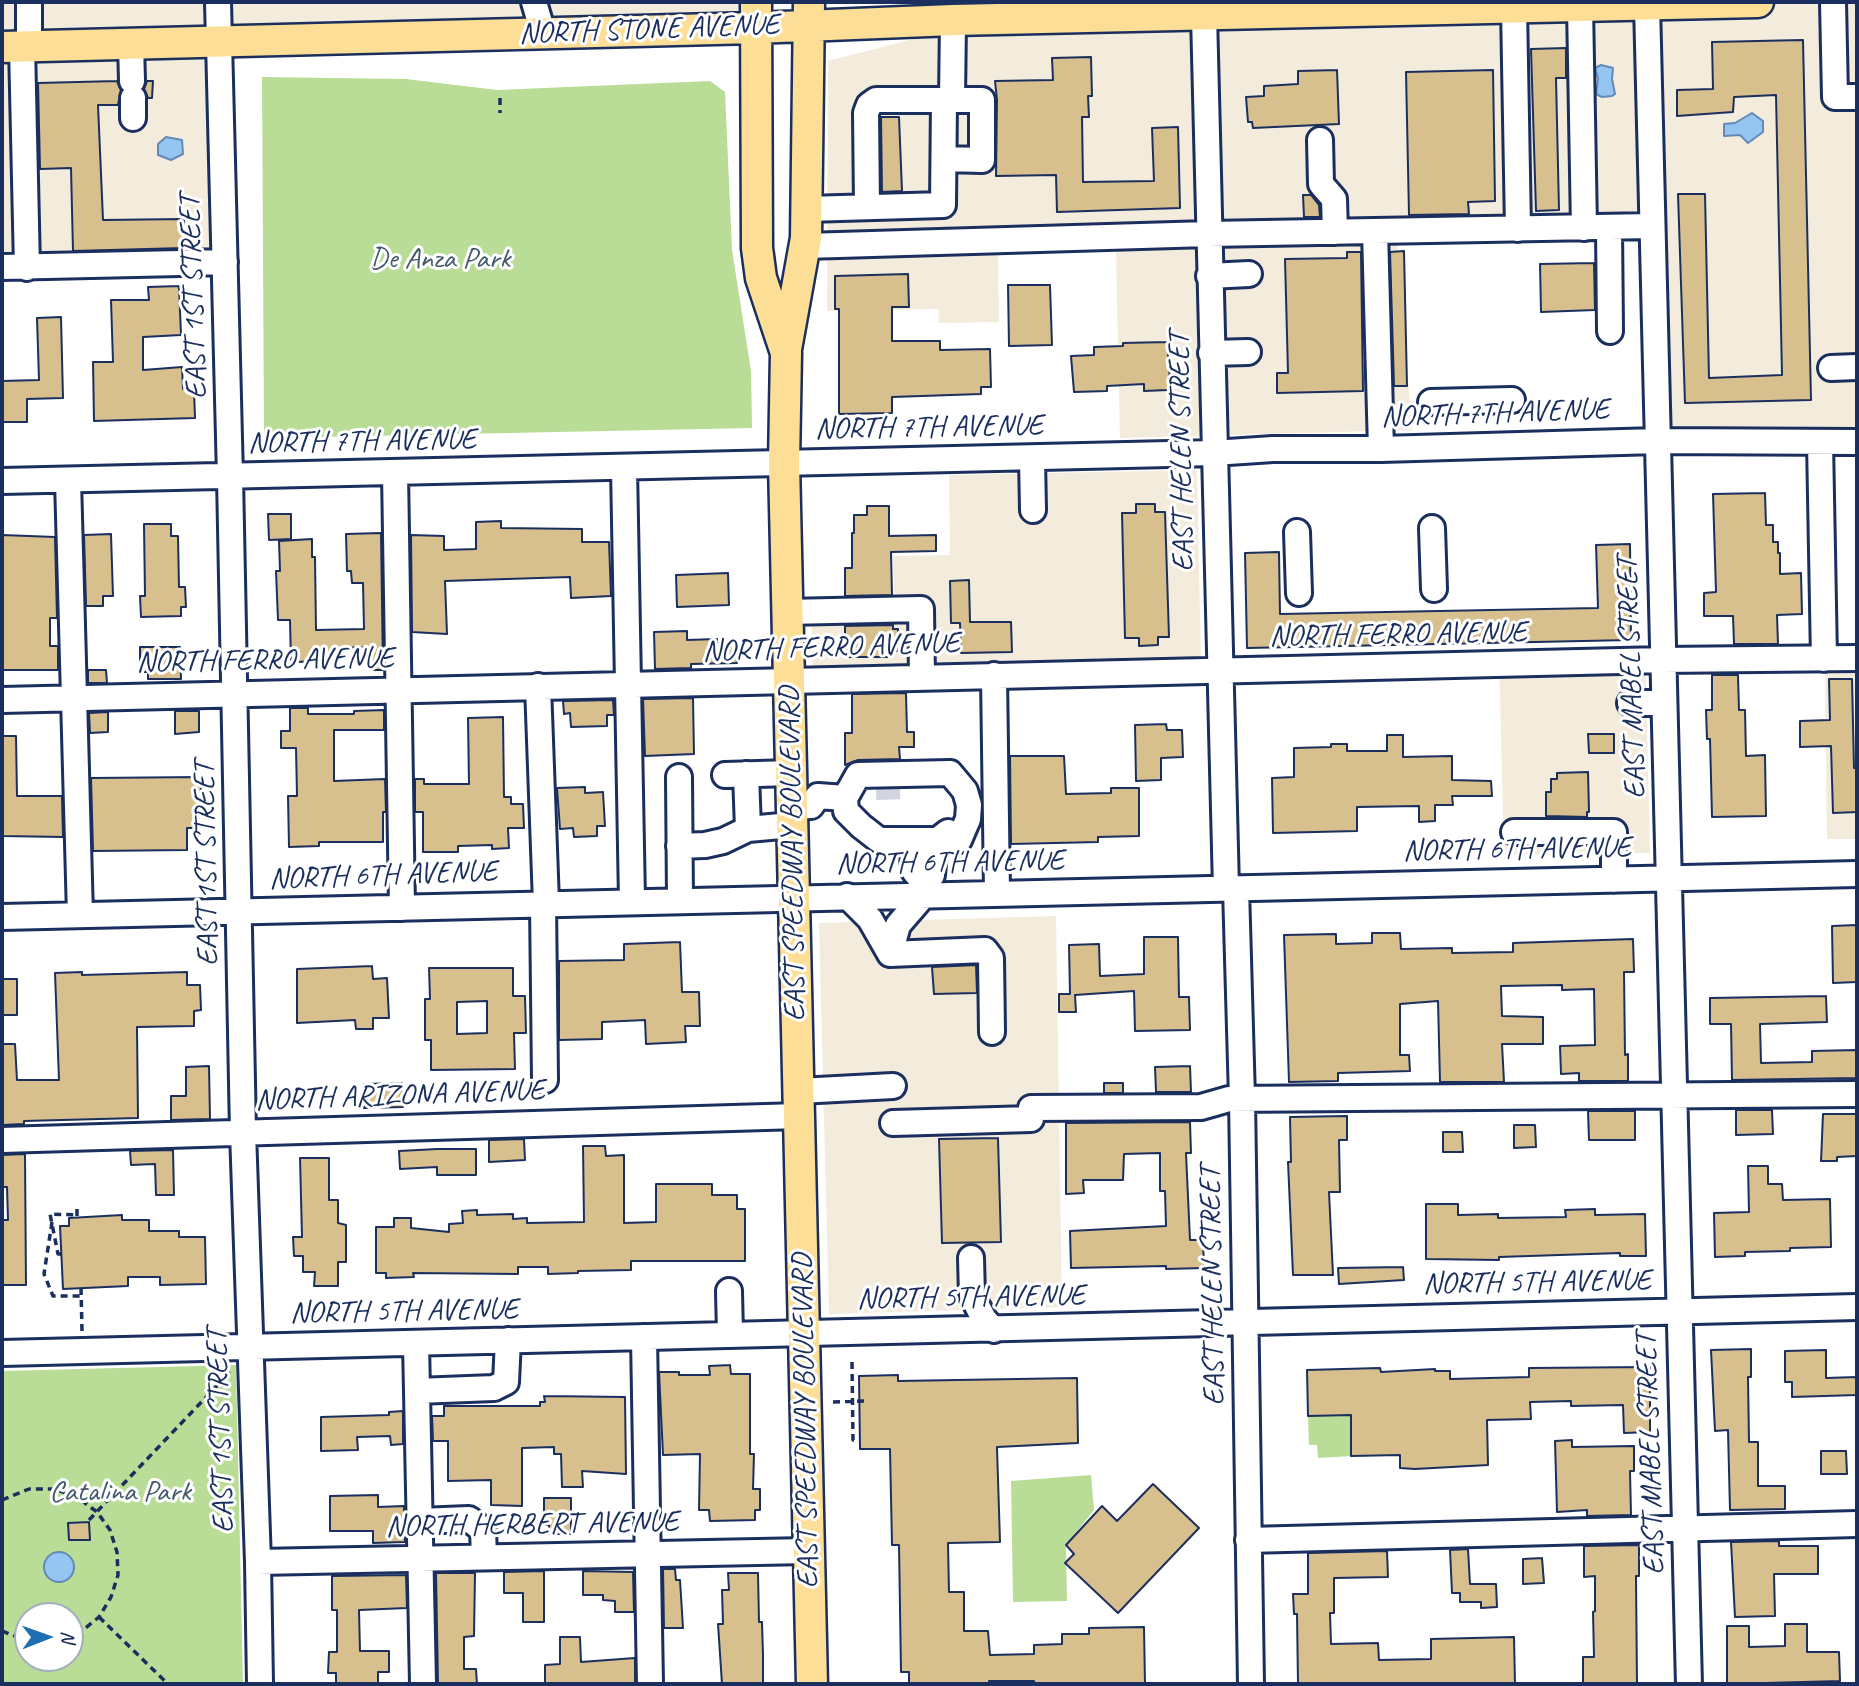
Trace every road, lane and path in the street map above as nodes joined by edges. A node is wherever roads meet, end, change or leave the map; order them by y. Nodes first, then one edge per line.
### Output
1 (29, 2) edge
2 (218, 2) edge
3 (534, 2) edge
4 (1758, 2) edge
5 (1833, 2) edge
6 (1647, 5) junction
7 (1407, 6) edge
8 (1580, 6) junction
9 (1514, 8) junction
10 (984, 11) edge
11 (809, 13) edge
12 (755, 15) edge
13 (1204, 15) junction
14 (953, 20) junction
15 (543, 33) junction
16 (219, 42) junction
17 (131, 44) junction
18 (18, 46) edge
19 (1857, 97) edge
20 (500, 98) dead end
21 (133, 99) dead end
22 (948, 100) junction
23 (500, 113) dead end
24 (1320, 140) dead end
25 (944, 159) junction
26 (867, 207) junction
27 (807, 209) junction
28 (1652, 226) junction
29 (1596, 228) junction
30 (1518, 229) junction
31 (1375, 231) junction
32 (1335, 232) junction
33 (1208, 234) junction
34 (803, 259) junction
35 (225, 262) junction
36 (2, 267) edge
37 (27, 268) junction
38 (1250, 274) dead end
39 (1209, 276) junction
40 (1610, 331) dead end
41 (1248, 352) dead end
42 (786, 353) junction
43 (1211, 353) junction
44 (1857, 367) edge
45 (1831, 368) dead end
46 (1512, 400) dead end
47 (1432, 402) dead end
48 (1657, 441) junction
49 (1821, 442) junction
50 (1857, 442) edge
51 (1381, 449) junction
52 (1213, 453) junction
53 (1032, 457) junction
54 (784, 463) junction
55 (624, 467) junction
56 (396, 472) junction
57 (230, 477) junction
58 (68, 480) junction
59 (2, 481) edge
60 (1033, 510) dead end
61 (1432, 528) dead end
62 (1297, 531) dead end
63 (1434, 589) dead end
64 (1299, 593) dead end
65 (788, 612) junction
66 (1857, 658) edge
67 (1824, 659) junction
68 (1662, 660) junction
69 (1219, 671) junction
70 (994, 675) junction
71 (922, 677) junction
72 (789, 681) junction
73 (629, 684) junction
74 (538, 686) junction
75 (400, 689) junction
76 (235, 693) junction
77 (73, 697) junction
78 (2, 700) edge
79 (1630, 703) dead end
80 (1664, 703) junction
81 (791, 773) junction
82 (679, 777) dead end
83 (910, 786) tunnel mouth
84 (846, 804) junction
85 (798, 813) junction
86 (748, 829) junction
87 (1514, 832) dead end
88 (924, 841) junction
89 (679, 846) junction
90 (1857, 874) edge
91 (1670, 878) junction
92 (1614, 880) junction
93 (924, 888) junction
94 (1231, 888) junction
95 (997, 893) junction
96 (847, 896) junction
97 (795, 898) junction
98 (680, 900) junction
99 (632, 901) junction
100 (545, 903) junction
101 (402, 908) junction
102 (239, 911) junction
103 (79, 915) junction
104 (2, 917) edge
105 (890, 954) junction
106 (992, 1032) dead end
107 (545, 1080) dead end
108 (893, 1086) dead end
109 (1857, 1094) edge
110 (1675, 1096) junction
111 (1242, 1099) junction
112 (799, 1103) junction
113 (893, 1123) dead end
114 (243, 1132) junction
115 (2, 1140) edge
116 (77, 1214) dead end
117 (52, 1222) junction
118 (61, 1254) dead end
119 (971, 1258) dead end
120 (81, 1288) dead end
121 (729, 1291) dead end
122 (971, 1292) junction
123 (81, 1296) junction
124 (1857, 1307) edge
125 (1679, 1311) junction
126 (1245, 1322) junction
127 (936, 1330) junction
128 (994, 1330) junction
129 (805, 1333) junction
130 (730, 1335) junction
131 (644, 1337) junction
132 (508, 1340) junction
133 (416, 1343) junction
134 (249, 1347) junction
135 (82, 1350) junction
136 (2, 1353) edge
137 (852, 1362) dead end
138 (231, 1371) dead end
139 (417, 1391) junction
140 (865, 1401) dead end
141 (833, 1402) dead end
142 (853, 1402) junction
143 (860, 1440) dead end
144 (2, 1500) edge
145 (97, 1512) junction
146 (89, 1520) dead end
147 (419, 1521) junction
148 (1857, 1524) edge
149 (1685, 1527) junction
150 (1248, 1540) junction
151 (808, 1551) junction
152 (646, 1554) junction
153 (484, 1557) junction
154 (419, 1559) junction
155 (258, 1562) junction
156 (99, 1617) junction
157 (84, 1629) edge
158 (168, 1684) edge
159 (260, 1684) edge
160 (423, 1684) edge
161 (650, 1684) edge
162 (812, 1684) edge
163 (1251, 1684) edge
164 (1689, 1684) edge

1 - 18 street
2 - 16 street, EAST 1ST STREET
3 - 15 street
4 - 6 main road, NORTH STONE AVENUE
5 - 19 street
6 - 8 main road, NORTH STONE AVENUE
6 - 28 street, EAST MABEL STREET
7 - 9 main road, NORTH STONE AVENUE
7 - 13 main road, NORTH STONE AVENUE
8 - 9 main road, NORTH STONE AVENUE
8 - 29 street
9 - 30 street
10 - 13 main road, NORTH STONE AVENUE
10 - 14 main road, NORTH STONE AVENUE
11 - 12 main road, NORTH STONE AVENUE
11 - 14 main road, NORTH STONE AVENUE
11 - 27 main road
12 - 15 main road, NORTH STONE AVENUE
12 - 42 main road, EAST SPEEDWAY BOULEVARD
13 - 33 street, EAST HELEN STREET
14 - 22 street
15 - 16 main road, NORTH STONE AVENUE
16 - 17 main road, NORTH STONE AVENUE
16 - 35 street, EAST 1ST STREET
17 - 18 main road, NORTH STONE AVENUE
17 - 21 street
18 - 37 street
20 - 23 path
22 - 25 street
22 - 25 street
22 - 26 street
24 - 32 street
25 - 26 street
26 - 27 street
27 - 34 main road
28 - 29 street
28 - 48 street, EAST MABEL STREET
29 - 30 street
29 - 40 street
30 - 31 street
31 - 32 street
31 - 51 street
32 - 33 street
33 - 34 street
33 - 39 street, EAST HELEN STREET
34 - 42 main road
35 - 37 street
35 - 57 street, EAST 1ST STREET
36 - 37 street
38 - 39 street
39 - 43 street, EAST HELEN STREET
41 - 43 street
42 - 54 main road, EAST SPEEDWAY BOULEVARD
43 - 52 street, EAST HELEN STREET
44 - 45 street
46 - 47 street
48 - 49 street, NORTH 7TH AVENUE
48 - 51 street, NORTH 7TH AVENUE
48 - 68 street, EAST MABEL STREET
49 - 50 street, NORTH 7TH AVENUE
49 - 67 street
51 - 52 street, NORTH 7TH AVENUE
52 - 53 street, NORTH 7TH AVENUE
52 - 69 street, EAST HELEN STREET
53 - 54 street, NORTH 7TH AVENUE
53 - 60 street
54 - 55 street, NORTH 7TH AVENUE
54 - 65 main road, EAST SPEEDWAY BOULEVARD
55 - 56 street, NORTH 7TH AVENUE
55 - 73 street
56 - 57 street, NORTH 7TH AVENUE
56 - 75 street
57 - 58 street, NORTH 7TH AVENUE
57 - 76 street, EAST 1ST STREET
58 - 59 street, NORTH 7TH AVENUE
58 - 77 street
61 - 63 street
62 - 64 street
65 - 71 street
65 - 72 main road, EAST SPEEDWAY BOULEVARD
66 - 67 street, NORTH FERRO AVENUE
67 - 68 street, NORTH FERRO AVENUE
68 - 69 street, NORTH FERRO AVENUE
68 - 80 street, EAST MABEL STREET
69 - 70 street, NORTH FERRO AVENUE
69 - 94 street, EAST HELEN STREET
70 - 71 street, NORTH FERRO AVENUE
70 - 95 street
71 - 72 street, NORTH FERRO AVENUE
72 - 73 street, NORTH FERRO AVENUE
72 - 81 main road, EAST SPEEDWAY BOULEVARD
73 - 74 street, NORTH FERRO AVENUE
73 - 99 street
74 - 75 street, NORTH FERRO AVENUE
74 - 100 street
75 - 76 street, NORTH FERRO AVENUE
75 - 101 street
76 - 77 street, NORTH FERRO AVENUE
76 - 102 street, EAST 1ST STREET
77 - 78 street, NORTH FERRO AVENUE
77 - 103 street
79 - 80 street
80 - 91 street, EAST MABEL STREET
81 - 85 main road, EAST SPEEDWAY BOULEVARD
81 - 86 street
82 - 89 street
83 - 88 street
84 - 85 street
84 - 88 street
84 - 88 street
85 - 86 street
85 - 97 main road, EAST SPEEDWAY BOULEVARD
86 - 89 street
87 - 92 street
88 - 93 street
89 - 98 street
90 - 91 street, NORTH 6TH AVENUE
91 - 92 street, NORTH 6TH AVENUE
91 - 110 street, EAST MABEL STREET
92 - 94 street, NORTH 6TH AVENUE
93 - 95 street, NORTH 6TH AVENUE
93 - 96 street, NORTH 6TH AVENUE
93 - 105 street
94 - 95 street, NORTH 6TH AVENUE
94 - 111 street, EAST HELEN STREET
96 - 97 street, NORTH 6TH AVENUE
96 - 105 street
97 - 98 street, NORTH 6TH AVENUE
97 - 112 main road, EAST SPEEDWAY BOULEVARD
98 - 99 street, NORTH 6TH AVENUE
99 - 100 street, NORTH 6TH AVENUE
100 - 101 street, NORTH 6TH AVENUE
100 - 107 street
101 - 102 street, NORTH 6TH AVENUE
102 - 103 street, NORTH 6TH AVENUE
102 - 114 street, EAST 1ST STREET
103 - 104 street, NORTH 6TH AVENUE
105 - 106 street
108 - 112 street, NORTH ARIZONA AVENUE
109 - 110 street
110 - 111 street
110 - 125 street, EAST MABEL STREET
111 - 113 street
111 - 126 street, EAST HELEN STREET
112 - 114 street, NORTH ARIZONA AVENUE
112 - 129 main road, EAST SPEEDWAY BOULEVARD
114 - 115 street, NORTH ARIZONA AVENUE
114 - 134 street, EAST 1ST STREET
116 - 117 path
117 - 118 path
117 - 123 path
119 - 122 street
120 - 123 path
121 - 130 street
122 - 127 street
122 - 128 street
123 - 135 path
124 - 125 street, NORTH 5TH AVENUE
125 - 126 street, NORTH 5TH AVENUE
125 - 149 street, EAST MABEL STREET
126 - 128 street, NORTH 5TH AVENUE
126 - 150 street, EAST HELEN STREET
127 - 128 street, NORTH 5TH AVENUE
127 - 129 street, NORTH 5TH AVENUE
129 - 130 street, NORTH 5TH AVENUE
129 - 151 main road, EAST SPEEDWAY BOULEVARD
130 - 131 street, NORTH 5TH AVENUE
131 - 132 street, NORTH 5TH AVENUE
131 - 152 street
132 - 133 street, NORTH 5TH AVENUE
132 - 139 street
133 - 134 street, NORTH 5TH AVENUE
133 - 139 street
134 - 135 street, NORTH 5TH AVENUE
134 - 155 street, EAST 1ST STREET
135 - 136 street, NORTH 5TH AVENUE
137 - 142 path
138 - 145 path
139 - 147 street
140 - 142 path
141 - 142 path
142 - 143 path
144 - 145 path
145 - 146 path
145 - 156 path
147 - 153 street
147 - 154 street
148 - 149 street
149 - 150 street
149 - 164 street, EAST MABEL STREET
150 - 163 street, EAST HELEN STREET
151 - 152 street, NORTH HERBERT AVENUE
151 - 162 main road, EAST SPEEDWAY BOULEVARD
152 - 153 street, NORTH HERBERT AVENUE
152 - 161 street
153 - 154 street, NORTH HERBERT AVENUE
154 - 155 street, NORTH HERBERT AVENUE
154 - 160 street
155 - 159 street, EAST 1ST STREET
156 - 157 path
156 - 158 path

